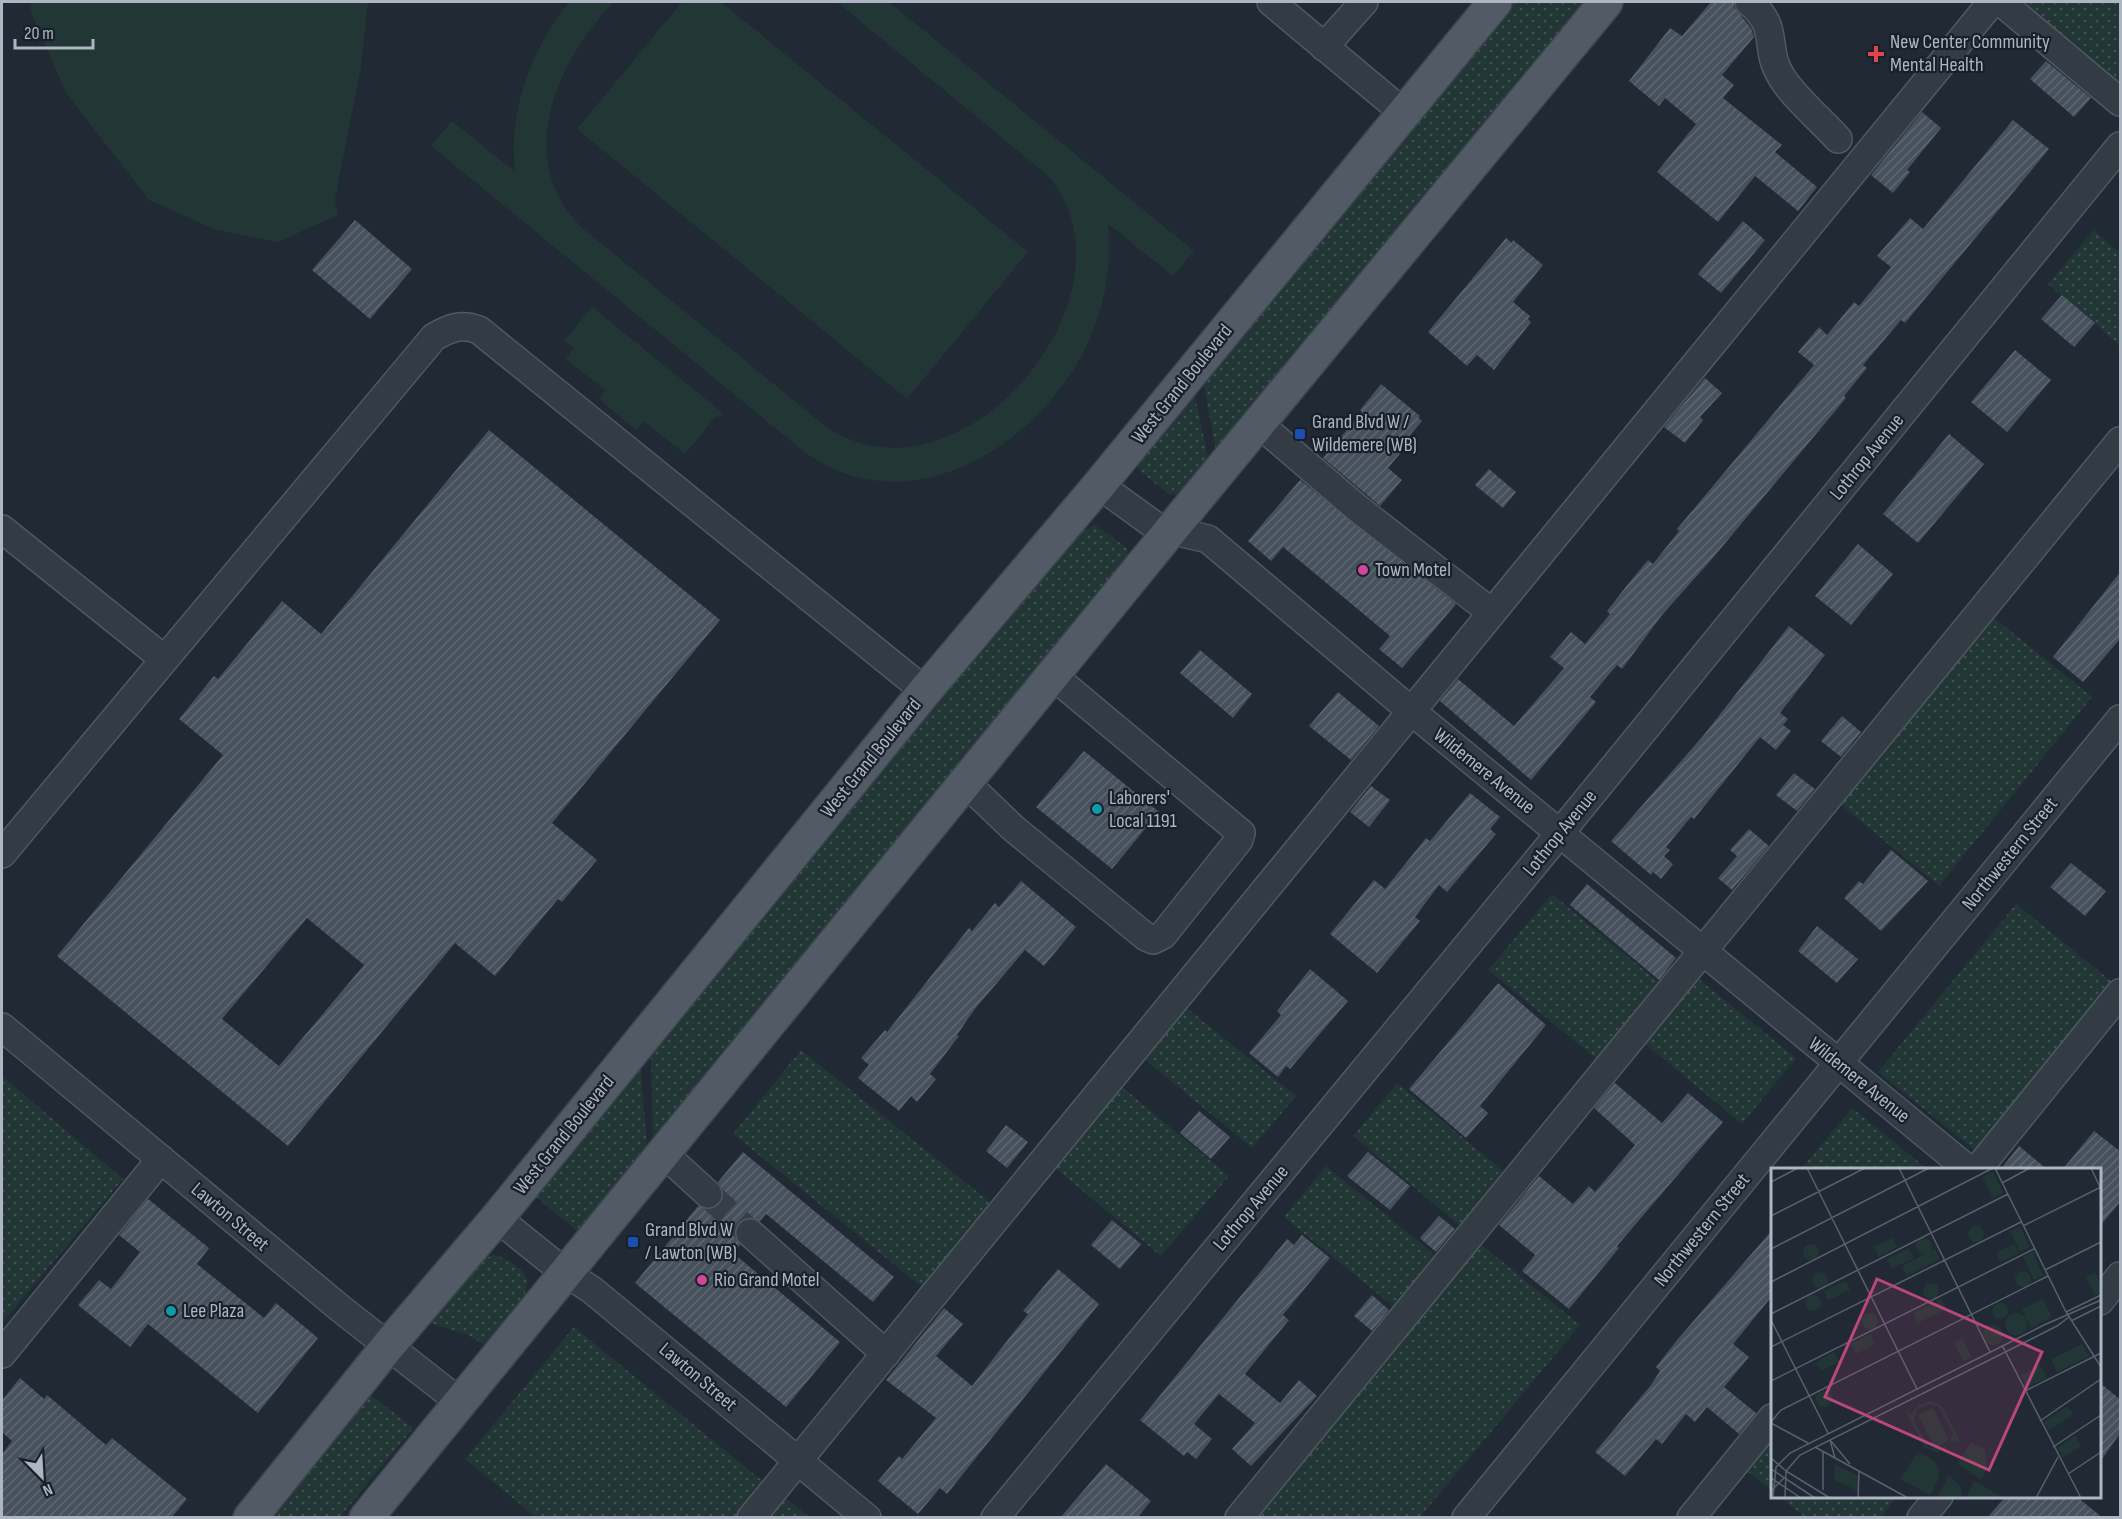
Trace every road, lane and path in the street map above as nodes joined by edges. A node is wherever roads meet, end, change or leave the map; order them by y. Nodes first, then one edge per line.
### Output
1 (1271, 2) edge
2 (1364, 2) edge
3 (1495, 2) edge
4 (1606, 2) edge
5 (1749, 2) edge
6 (1992, 2) edge
7 (2001, 2) edge
8 (1324, 47) junction
9 (2121, 102) edge
10 (1404, 113) junction
11 (1838, 139) dead end
12 (2121, 146) edge
13 (1258, 423) junction
14 (2121, 441) edge
15 (1099, 485) junction
16 (2, 529) edge
17 (1170, 531) junction
18 (1491, 612) junction
19 (164, 659) junction
20 (1052, 675) junction
21 (925, 691) junction
22 (1410, 710) junction
23 (2121, 719) edge
24 (965, 782) junction
25 (1560, 833) junction
26 (2, 854) edge
27 (1701, 951) junction
28 (2121, 993) edge
29 (2, 1027) edge
30 (1838, 1062) junction
31 (662, 1152) junction
32 (160, 1159) junction
33 (1967, 1168) edge
34 (1979, 1168) edge
35 (708, 1194) tunnel mouth
36 (497, 1218) junction
37 (750, 1233) tunnel mouth
38 (564, 1272) junction
39 (388, 1346) junction
40 (2, 1354) edge
41 (886, 1354) junction
42 (461, 1403) junction
43 (1771, 1420) edge
44 (798, 1460) junction
45 (1938, 1498) edge
46 (250, 1518) edge
47 (366, 1518) edge
48 (751, 1518) edge
49 (867, 1518) edge
50 (995, 1518) edge
51 (1239, 1518) edge
52 (1466, 1518) edge
53 (1691, 1518) edge
54 (1921, 1518) edge

1 - 8 street
2 - 8 street
3 - 10 main road, West Grand Boulevard
4 - 13 main road
5 - 11 street
6 - 18 street
7 - 9 street
8 - 10 street
10 - 15 main road, West Grand Boulevard
12 - 25 street, Lothrop Avenue
13 - 17 main road
13 - 18 street
14 - 27 street
15 - 17 street, Wildemere Avenue
15 - 21 main road, West Grand Boulevard
16 - 19 street
17 - 20 main road
17 - 22 street, Wildemere Avenue
18 - 22 street
19 - 21 street
19 - 26 street
20 - 24 main road
20 - 24 street
21 - 36 main road, West Grand Boulevard
22 - 25 street, Wildemere Avenue
22 - 41 street
23 - 30 street, Northwestern Street
24 - 31 main road
25 - 27 street, Wildemere Avenue
25 - 50 street, Lothrop Avenue
27 - 30 street, Wildemere Avenue
27 - 51 street
28 - 34 street
29 - 32 street, Lawton Street
30 - 33 street, Wildemere Avenue
30 - 52 street, Northwestern Street
31 - 35 street
31 - 38 main road
32 - 39 street, Lawton Street
32 - 40 street
36 - 38 street, Lawton Street
36 - 39 main road, West Grand Boulevard
37 - 41 street
38 - 42 main road
38 - 44 street, Lawton Street
39 - 42 street, Lawton Street
39 - 46 main road, West Grand Boulevard
41 - 44 street
42 - 47 main road
43 - 53 street
44 - 48 street
44 - 49 street, Lawton Street
45 - 54 street

